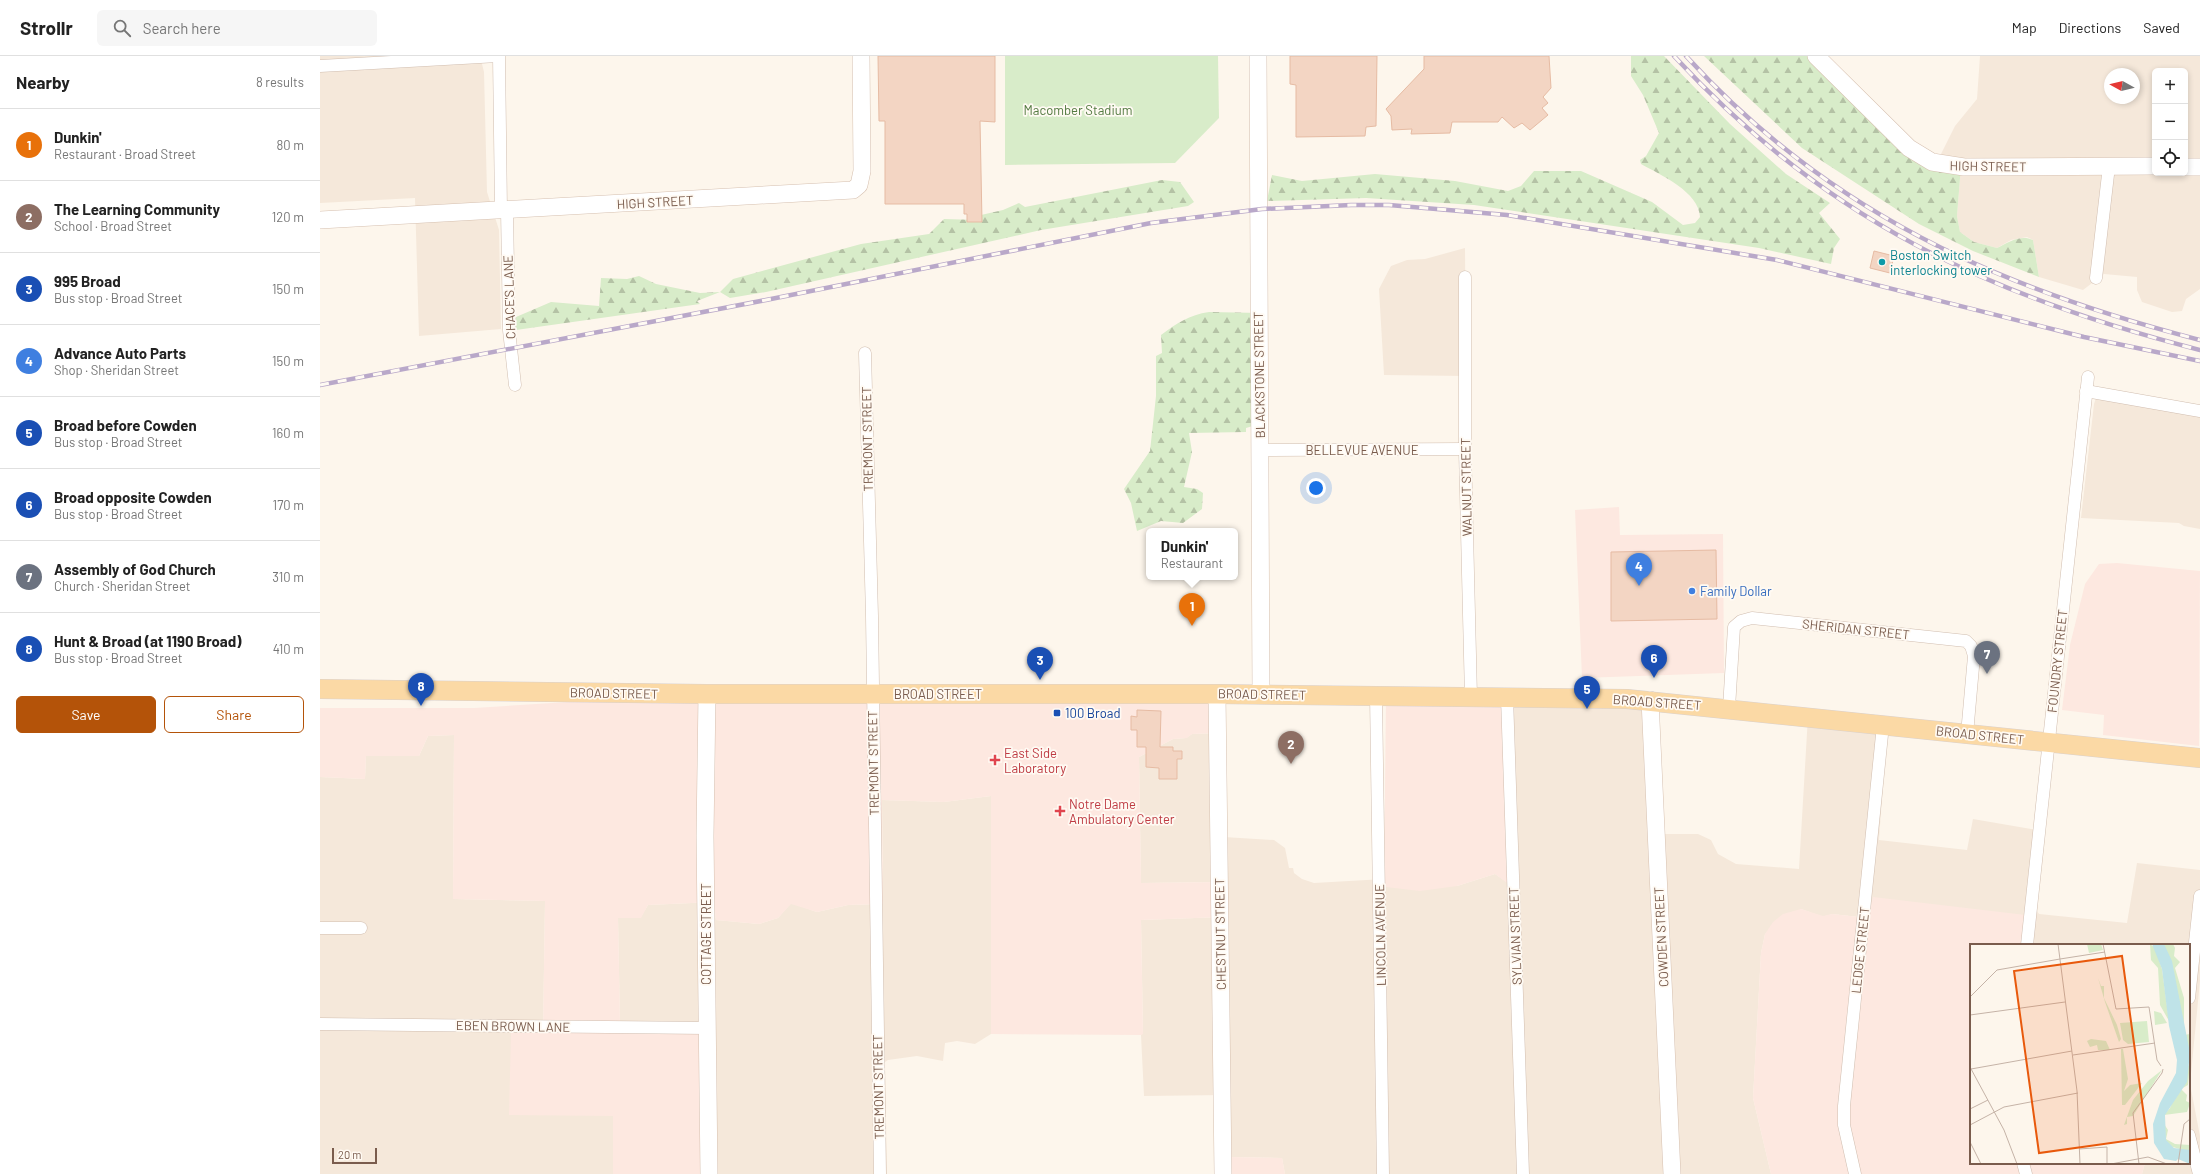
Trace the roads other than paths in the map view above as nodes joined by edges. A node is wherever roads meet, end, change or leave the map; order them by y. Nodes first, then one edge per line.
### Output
1 (498, 56) edge
2 (861, 56) edge
3 (1258, 56) edge
4 (1816, 56) edge
5 (436, 58) edge
6 (320, 66) edge
7 (2109, 166) junction
8 (2152, 166) edge
9 (2188, 166) edge
10 (2200, 166) edge
11 (504, 210) junction
12 (320, 220) edge
13 (1465, 277) dead end
14 (2096, 278) dead end
15 (865, 353) dead end
16 (2088, 377) dead end
17 (515, 385) dead end
18 (2086, 391) junction
19 (2200, 411) edge
20 (1465, 449) junction
21 (1259, 450) junction
22 (320, 689) edge
23 (708, 694) junction
24 (872, 694) junction
25 (1217, 694) junction
26 (1261, 695) junction
27 (1376, 695) junction
28 (1471, 697) junction
29 (1507, 697) junction
30 (1650, 700) junction
31 (1729, 708) junction
32 (1883, 725) junction
33 (1967, 734) junction
34 (2048, 742) junction
35 (2200, 758) edge
36 (2200, 896) edge
37 (320, 928) edge
38 (362, 928) dead end
39 (2027, 944) edge
40 (2190, 989) edge
41 (320, 1024) edge
42 (707, 1028) junction
43 (2190, 1139) edge
44 (2024, 1164) edge
45 (709, 1174) edge
46 (880, 1174) edge
47 (1223, 1174) edge
48 (1383, 1174) edge
49 (1523, 1174) edge
50 (1672, 1174) edge
51 (1855, 1174) edge
52 (2026, 1174) edge
53 (2199, 1174) edge

1 - 5 street
1 - 11 street, CHACE'S LANE
2 - 11 street, HIGH STREET
3 - 21 street, BLACKSTONE STREET
4 - 7 street, HIGH STREET
5 - 6 street
7 - 8 street, HIGH STREET
7 - 14 street
9 - 10 street
11 - 12 street, HIGH STREET
11 - 17 street, CHACE'S LANE
13 - 20 street, WALNUT STREET
15 - 24 street, TREMONT STREET
16 - 18 street, FOUNDRY STREET
18 - 19 street
18 - 34 street, FOUNDRY STREET
20 - 21 street, BELLEVUE AVENUE
20 - 28 street, WALNUT STREET
21 - 26 street, BLACKSTONE STREET
22 - 23 main road, BROAD STREET
23 - 24 main road, BROAD STREET
23 - 42 street, COTTAGE STREET
24 - 25 main road, BROAD STREET
24 - 46 street, TREMONT STREET
25 - 26 main road, BROAD STREET
25 - 47 street, CHESTNUT STREET
26 - 27 main road, BROAD STREET
27 - 28 main road, BROAD STREET
27 - 48 street, LINCOLN AVENUE
28 - 29 main road, BROAD STREET
29 - 30 main road, BROAD STREET
29 - 49 street, SYLVIAN STREET
30 - 31 main road, BROAD STREET
30 - 50 street, COWDEN STREET
31 - 32 main road, BROAD STREET
31 - 33 street, SHERIDAN STREET
32 - 33 main road, BROAD STREET
32 - 51 street, LEDGE STREET
33 - 34 main road, BROAD STREET
34 - 35 main road, BROAD STREET
34 - 39 street, FOUNDRY STREET
36 - 40 street
37 - 38 street
41 - 42 street, EBEN BROWN LANE
42 - 45 street, COTTAGE STREET
43 - 53 street
44 - 52 street

